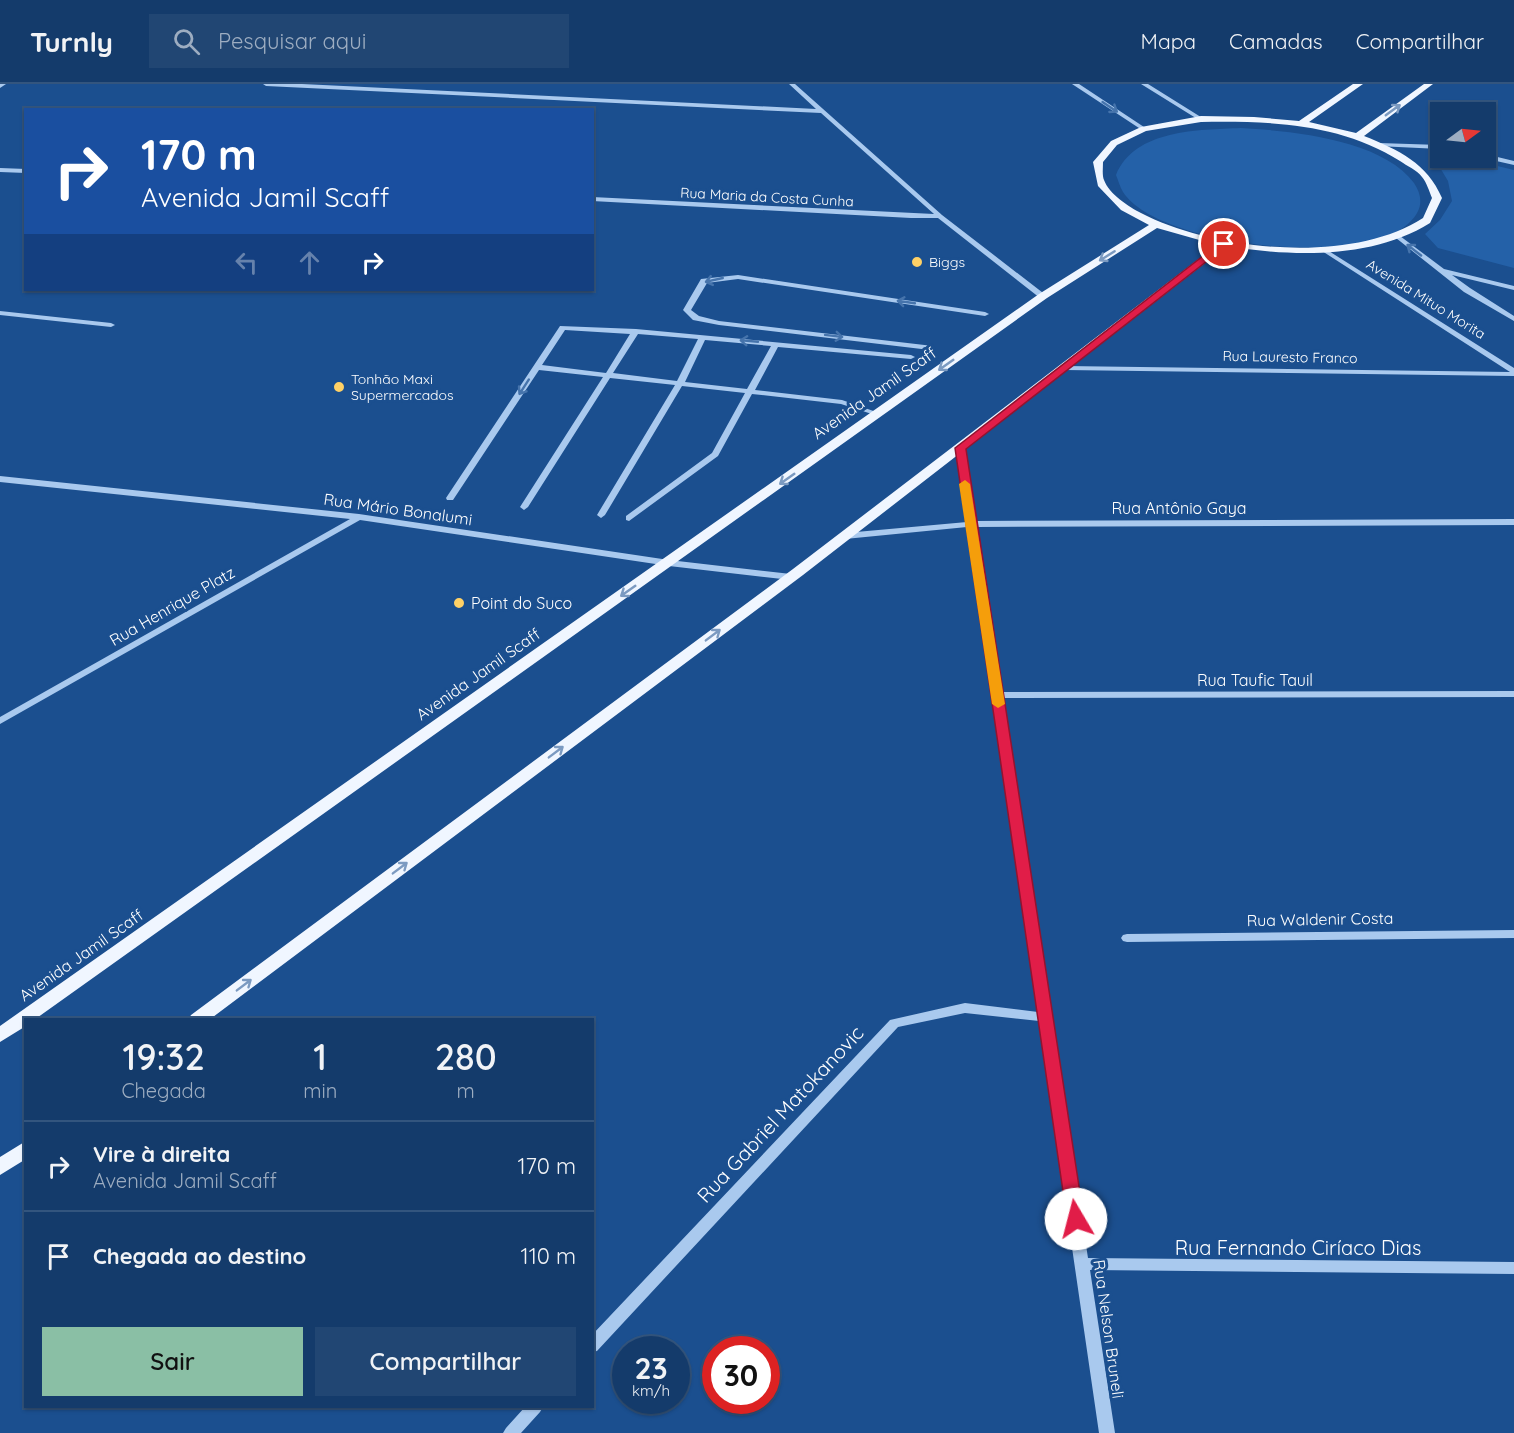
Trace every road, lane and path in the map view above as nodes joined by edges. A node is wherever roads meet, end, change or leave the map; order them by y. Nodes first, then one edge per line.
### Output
1 (266, 84) edge
2 (792, 84) edge
3 (1075, 84) edge
4 (1144, 84) edge
5 (1359, 84) edge
6 (1429, 84) edge
7 (824, 111) junction
8 (1201, 119) junction
9 (1300, 124) junction
10 (1144, 129) junction
11 (1357, 137) junction
12 (1379, 145) junction
13 (1430, 147) edge
14 (1496, 159) edge
15 (1514, 163) edge
16 (0, 170) edge
17 (24, 171) edge
18 (594, 199) edge
19 (940, 216) junction
20 (1157, 224) junction
21 (1398, 237) junction
22 (1224, 244) junction
23 (1324, 250) junction
24 (1440, 270) junction
25 (1514, 288) edge
26 (1044, 296) junction
27 (0, 313) edge
28 (985, 314) dead end
29 (1514, 319) edge
30 (111, 325) dead end
31 (636, 331) junction
32 (703, 337) junction
33 (776, 344) junction
34 (930, 348) dead end
35 (911, 357) dead end
36 (536, 368) junction
37 (1065, 368) junction
38 (1514, 373) edge
39 (609, 377) junction
40 (679, 385) junction
41 (751, 392) junction
42 (878, 414) junction
43 (960, 448) junction
44 (0, 479) edge
45 (450, 498) dead end
46 (524, 507) dead end
47 (601, 515) dead end
48 (359, 518) junction
49 (629, 518) dead end
50 (1514, 522) edge
51 (970, 524) junction
52 (845, 536) junction
53 (669, 562) junction
54 (791, 577) junction
55 (1514, 694) edge
56 (997, 695) junction
57 (0, 721) edge
58 (1514, 934) edge
59 (1127, 938) dead end
60 (1045, 1017) junction
61 (24, 1018) edge
62 (24, 1018) edge
63 (200, 1018) edge
64 (0, 1035) edge
65 (24, 1149) edge
66 (0, 1167) edge
67 (1082, 1264) junction
68 (1514, 1268) edge
69 (594, 1344) edge
70 (534, 1408) edge
71 (511, 1433) edge
72 (1107, 1433) edge

1 - 7 street
2 - 7 street
3 -> 10 street
4 - 8 street
5 - 9 main road
11 -> 6 main road
7 - 19 street
8 - 9 main road
8 - 10 main road
9 - 11 main road
10 - 20 main road
11 - 12 main road
12 - 13 street
12 - 21 main road
14 - 15 street
16 - 17 street
18 - 19 street, Rua Maria da Costa Cunha
19 - 26 street
20 - 22 main road
20 -> 26 main road, Avenida Jamil Scaff
21 - 23 main road
24 -> 21 street, Avenida Mituo Morita
22 - 23 main road
22 - 37 main road
23 - 38 street, Avenida Mituo Morita
24 - 25 street
24 - 29 street, Avenida Mituo Morita
26 -> 42 main road, Avenida Jamil Scaff
27 - 30 street
28 -> 34 street
31 - 32 street
31 - 36 street
31 - 39 street
33 -> 32 street
32 - 40 street
33 - 35 street
33 - 41 street
36 - 39 street
36 -> 45 street
37 - 38 street, Rua Lauresto Franco
37 - 43 main road
39 - 40 street
39 - 46 street
40 - 41 street
40 - 47 street
41 - 42 street
41 - 49 street
42 -> 53 main road, Avenida Jamil Scaff
43 - 51 street, Rua Nelson Bruneli
43 - 52 main road
44 - 48 street, Rua Mário Bonalumi
48 - 53 street, Rua Mário Bonalumi
48 - 57 street, Rua Henrique Platz
50 - 51 street, Rua Antônio Gaya
51 - 52 street, Rua Antônio Gaya
51 - 56 street, Rua Nelson Bruneli
52 - 54 main road
53 - 54 street, Rua Mário Bonalumi
53 -> 61 main road, Avenida Jamil Scaff
63 -> 54 main road
55 - 56 street, Rua Taufic Tauil
56 - 60 street, Rua Nelson Bruneli
58 - 59 street, Rua Waldenir Costa
60 - 67 street, Rua Nelson Bruneli
60 - 69 street, Rua Gabriel Matokanovic
62 -> 64 main road, Avenida Jamil Scaff
65 - 66 main road
67 - 68 street, Rua Fernando Ciríaco Dias
67 - 72 street, Rua Nelson Bruneli
70 - 71 street

